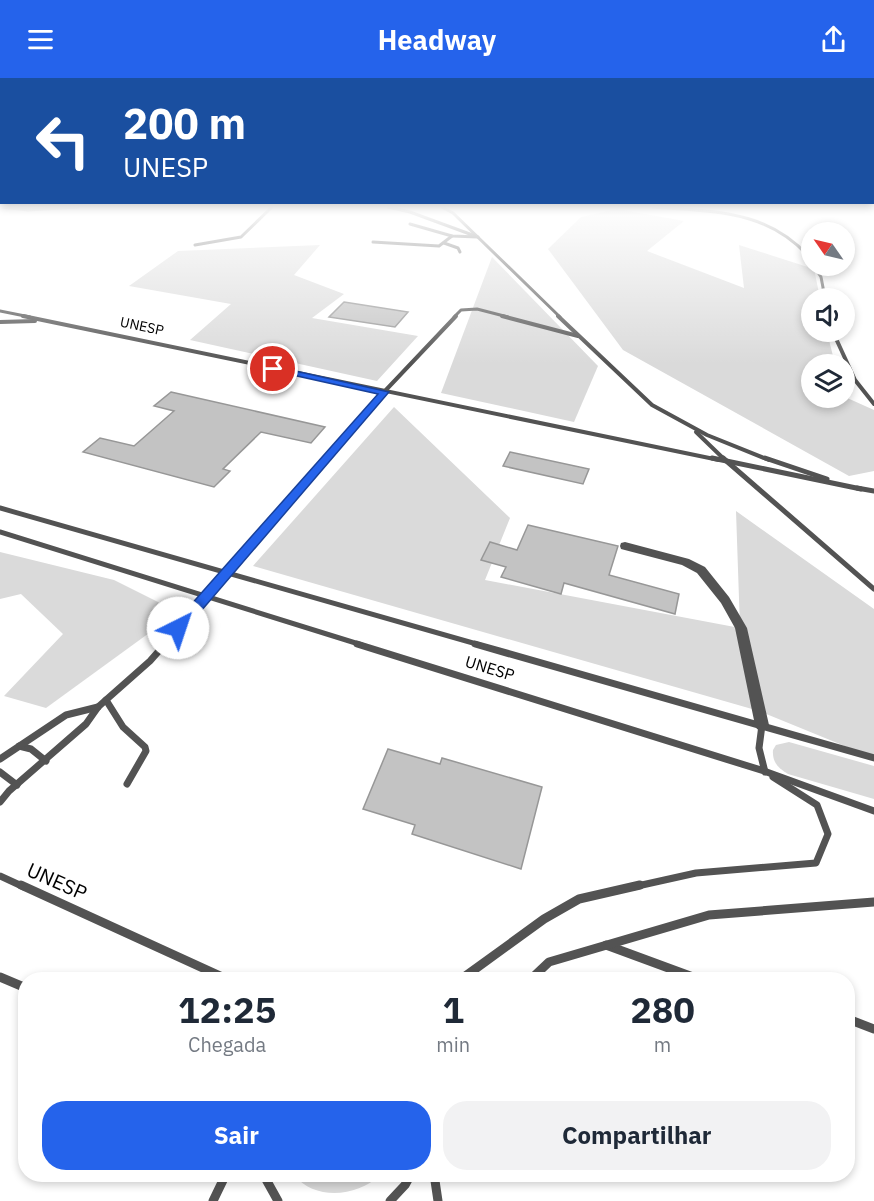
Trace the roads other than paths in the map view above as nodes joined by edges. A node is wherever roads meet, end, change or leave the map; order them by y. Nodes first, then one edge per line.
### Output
1 (501, 259) edge
2 (0, 311) edge
3 (50, 321) junction
4 (0, 322) edge
5 (578, 336) junction
6 (838, 342) edge
7 (384, 392) junction
8 (874, 404) edge
9 (689, 425) junction
10 (728, 463) junction
11 (861, 489) junction
12 (874, 491) edge
13 (0, 508) edge
14 (0, 532) edge
15 (625, 546) dead end
16 (227, 573) junction
17 (874, 589) edge
18 (206, 596) junction
19 (106, 700) junction
20 (98, 706) junction
21 (762, 725) junction
22 (20, 746) junction
23 (874, 758) edge
24 (0, 759) edge
25 (46, 761) junction
26 (764, 771) junction
27 (0, 772) edge
28 (127, 784) dead end
29 (17, 785) junction
30 (0, 802) edge
31 (873, 812) edge
32 (0, 876) edge
33 (874, 902) edge
34 (605, 945) junction
35 (211, 972) edge
36 (471, 972) edge
37 (538, 972) edge
38 (679, 972) edge
39 (0, 977) edge
40 (18, 985) edge
41 (855, 1022) edge
42 (874, 1029) edge
43 (222, 1182) edge
44 (268, 1182) edge
45 (407, 1182) edge
46 (435, 1182) edge
47 (213, 1201) edge
48 (279, 1201) edge
49 (390, 1201) edge
50 (438, 1201) edge

1 - 5 lane, UNESP
2 - 3 lane, UNESP
3 - 4 lane
3 - 7 lane, UNESP
5 - 7 lane, UNESP
5 - 9 lane, UNESP
6 - 8 lane
7 - 10 lane, UNESP
7 - 16 lane, UNESP
9 - 10 lane, UNESP
9 - 11 lane, UNESP
10 - 11 lane, UNESP
10 - 17 lane, UNESP
11 - 12 lane, UNESP
13 - 16 lane, UNESP
14 - 18 lane, UNESP
15 - 21 street
16 - 18 lane, UNESP
16 - 21 lane, UNESP
18 - 19 lane, UNESP
18 - 26 lane, UNESP
19 - 20 lane, UNESP
19 - 28 lane
20 - 22 lane, UNESP
20 - 25 lane, UNESP
21 - 23 lane, UNESP
21 - 26 lane
22 - 24 lane, UNESP
22 - 25 lane
25 - 29 lane, UNESP
26 - 31 lane, UNESP
26 - 36 lane, UNESP
27 - 29 lane
29 - 30 lane, UNESP
32 - 35 lane, UNESP
33 - 34 lane
34 - 37 lane
34 - 38 lane
39 - 40 lane
41 - 42 lane
43 - 47 lane
44 - 48 lane
45 - 49 lane
46 - 50 lane

